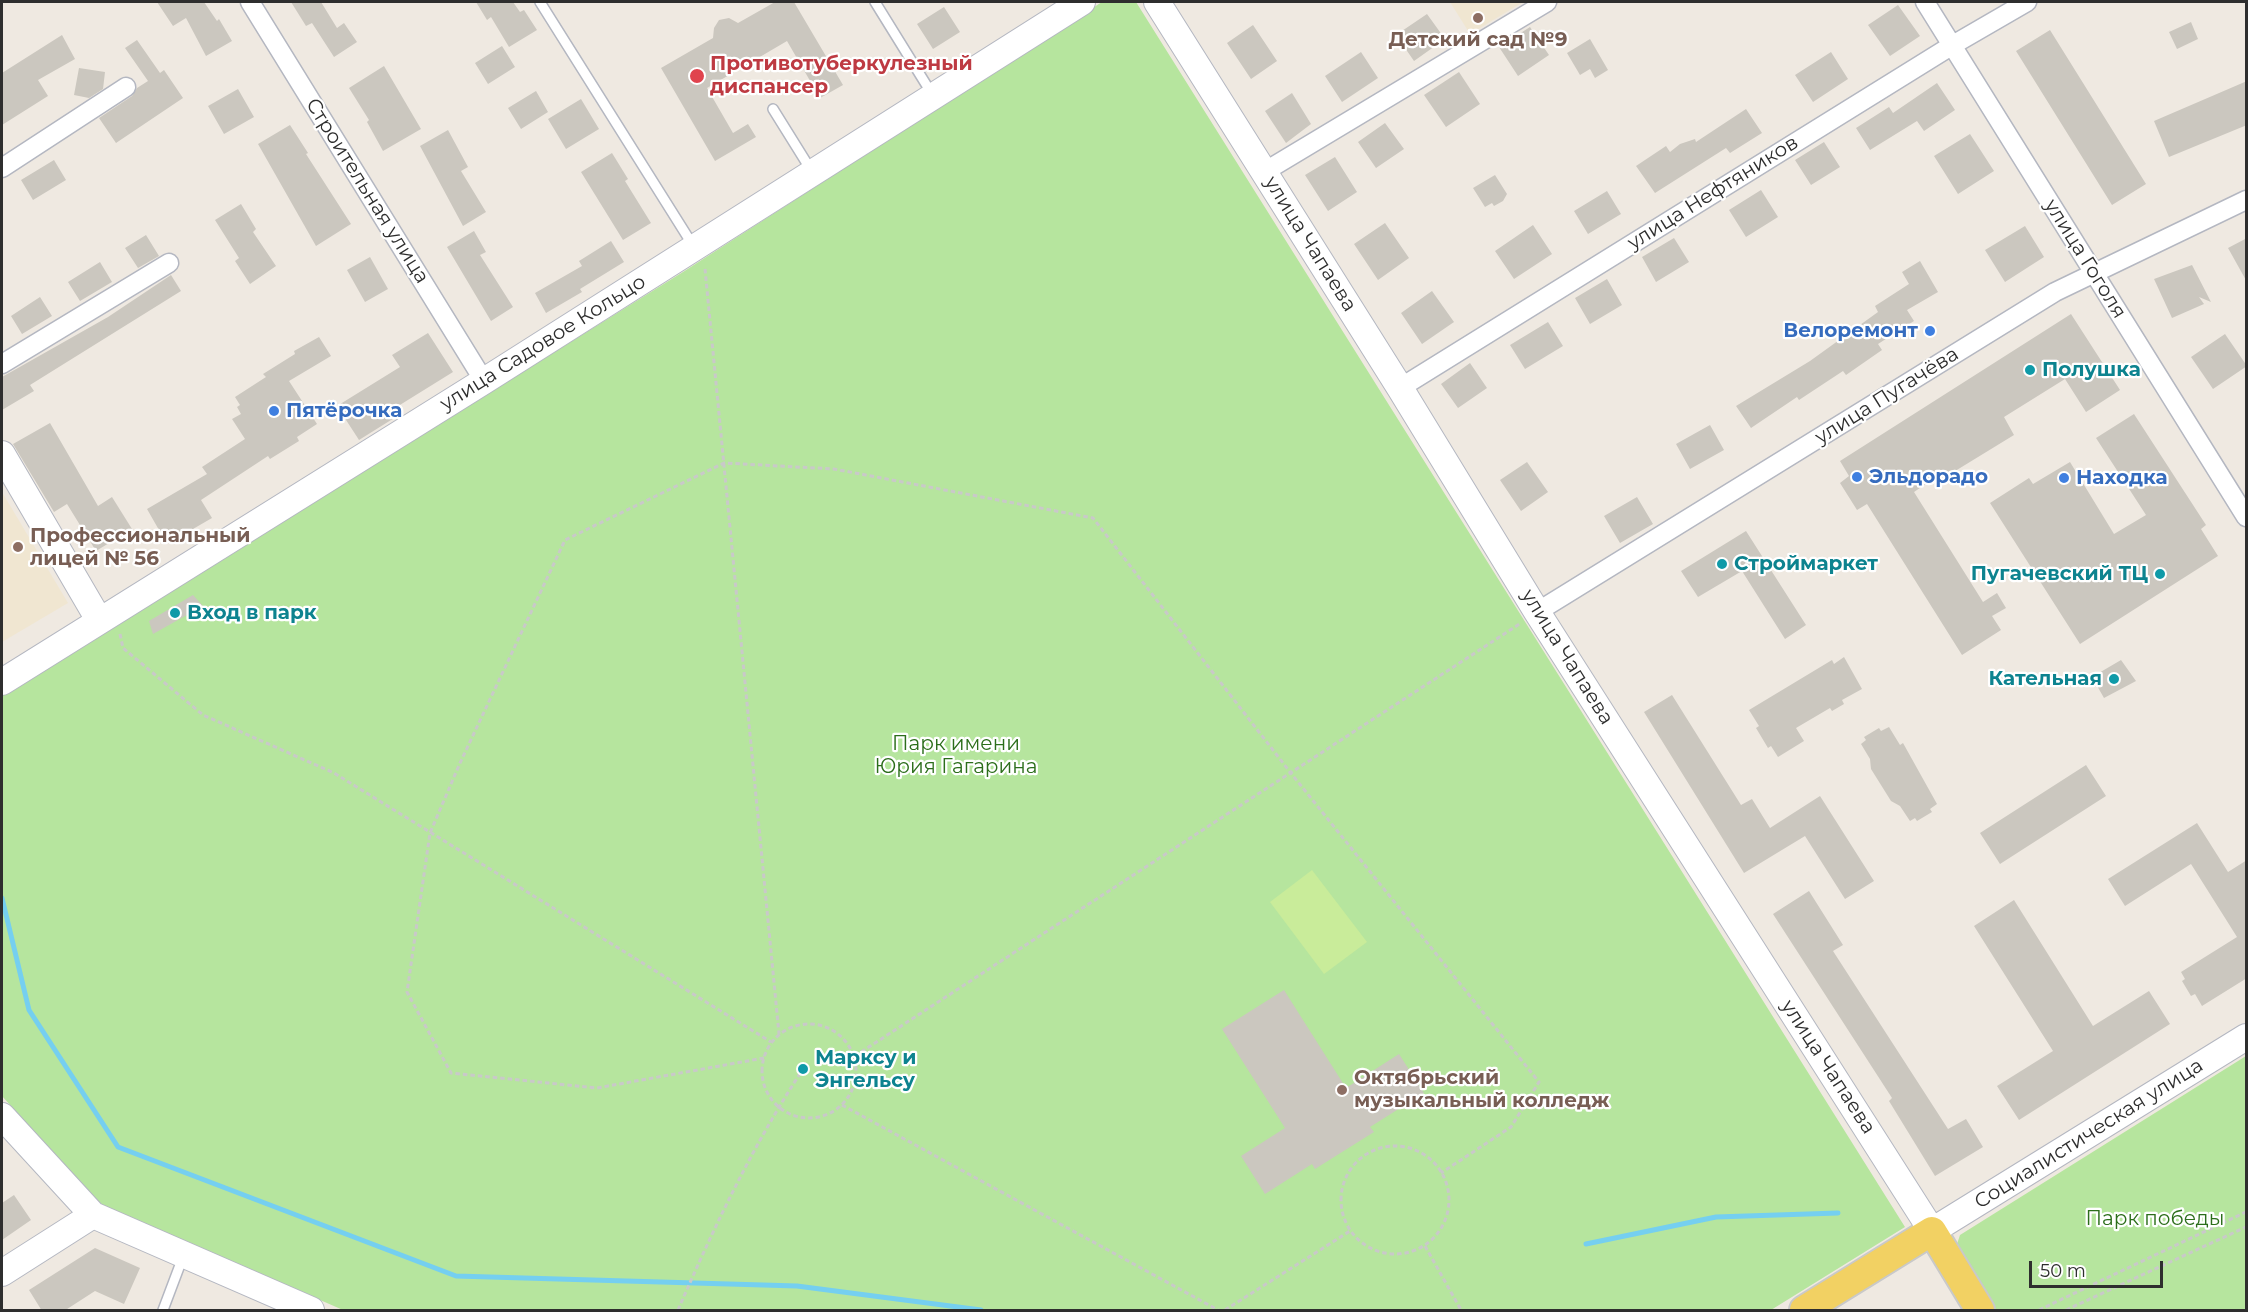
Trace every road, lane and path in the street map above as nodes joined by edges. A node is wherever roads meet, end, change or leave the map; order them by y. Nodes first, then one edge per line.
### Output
1 (250, 2) edge
2 (540, 2) edge
3 (875, 2) edge
4 (1082, 2) edge
5 (1157, 2) edge
6 (1547, 2) edge
7 (1924, 2) edge
8 (2027, 2) edge
9 (1951, 46) junction
10 (126, 87) dead end
11 (933, 96) junction
12 (772, 109) dead end
13 (2, 168) edge
14 (812, 172) junction
15 (1264, 172) junction
16 (2247, 200) edge
17 (699, 258) junction
18 (169, 263) dead end
19 (2094, 274) junction
20 (2, 364) edge
21 (484, 381) junction
22 (1400, 387) junction
23 (2, 454) edge
24 (724, 463) junction
25 (2247, 517) edge
26 (1537, 612) junction
27 (110, 626) junction
28 (2, 682) edge
29 (1290, 772) junction
30 (430, 833) junction
31 (779, 1034) junction
32 (2247, 1036) edge
33 (771, 1042) junction
34 (855, 1056) junction
35 (764, 1058) junction
36 (803, 1069) dead end
37 (842, 1106) junction
38 (778, 1107) junction
39 (2, 1116) edge
40 (1441, 1173) junction
41 (2247, 1212) edge
42 (93, 1215) junction
43 (2247, 1227) edge
44 (1350, 1231) junction
45 (1932, 1231) junction
46 (1425, 1246) junction
47 (183, 1255) junction
48 (2, 1274) edge
49 (163, 1311) edge
50 (311, 1311) edge
51 (678, 1311) edge
52 (1218, 1311) edge
53 (1225, 1311) edge
54 (1461, 1311) edge
55 (1804, 1311) edge
56 (1980, 1311) edge
57 (2039, 1311) edge
58 (2066, 1311) edge

1 - 21 street, Строительная улица
2 - 17 lane
3 - 11 lane
4 - 11 street, улица Садовое Кольцо
5 - 15 street, улица Чапаева
6 - 15 street
7 - 9 street, улица Гоголя
8 - 9 street, улица Нефтяников
9 - 19 street, улица Гоголя
9 - 22 street, улица Нефтяников
10 - 13 street
11 - 14 street, улица Садовое Кольцо
12 - 14 lane
14 - 17 street, улица Садовое Кольцо
15 - 22 street, улица Чапаева
16 - 19 street, улица Пугачёва
17 - 21 street, улица Садовое Кольцо
17 - 24 path
18 - 20 street
19 - 25 street, улица Гоголя
19 - 26 street, улица Пугачёва
21 - 27 street, улица Садовое Кольцо
22 - 26 street, улица Чапаева
23 - 27 street
24 - 29 path
24 - 30 path
24 - 31 path
26 - 29 path
26 - 45 street, улица Чапаева
27 - 28 street, улица Садовое Кольцо
27 - 30 path
29 - 34 path
29 - 40 path
30 - 33 path
30 - 35 path
31 - 33 path
31 - 34 path
32 - 45 street, Социалистическая улица
33 - 35 path
34 - 37 path
35 - 38 path
36 - 38 path
37 - 38 path
37 - 52 path
38 - 51 path
39 - 42 street
40 - 44 path
40 - 46 path
41 - 57 path
42 - 47 street
42 - 48 street
43 - 58 path
44 - 46 path
44 - 53 path
45 - 55 main road
45 - 56 main road, улица Чапаева
46 - 54 path
47 - 49 lane
47 - 50 street

